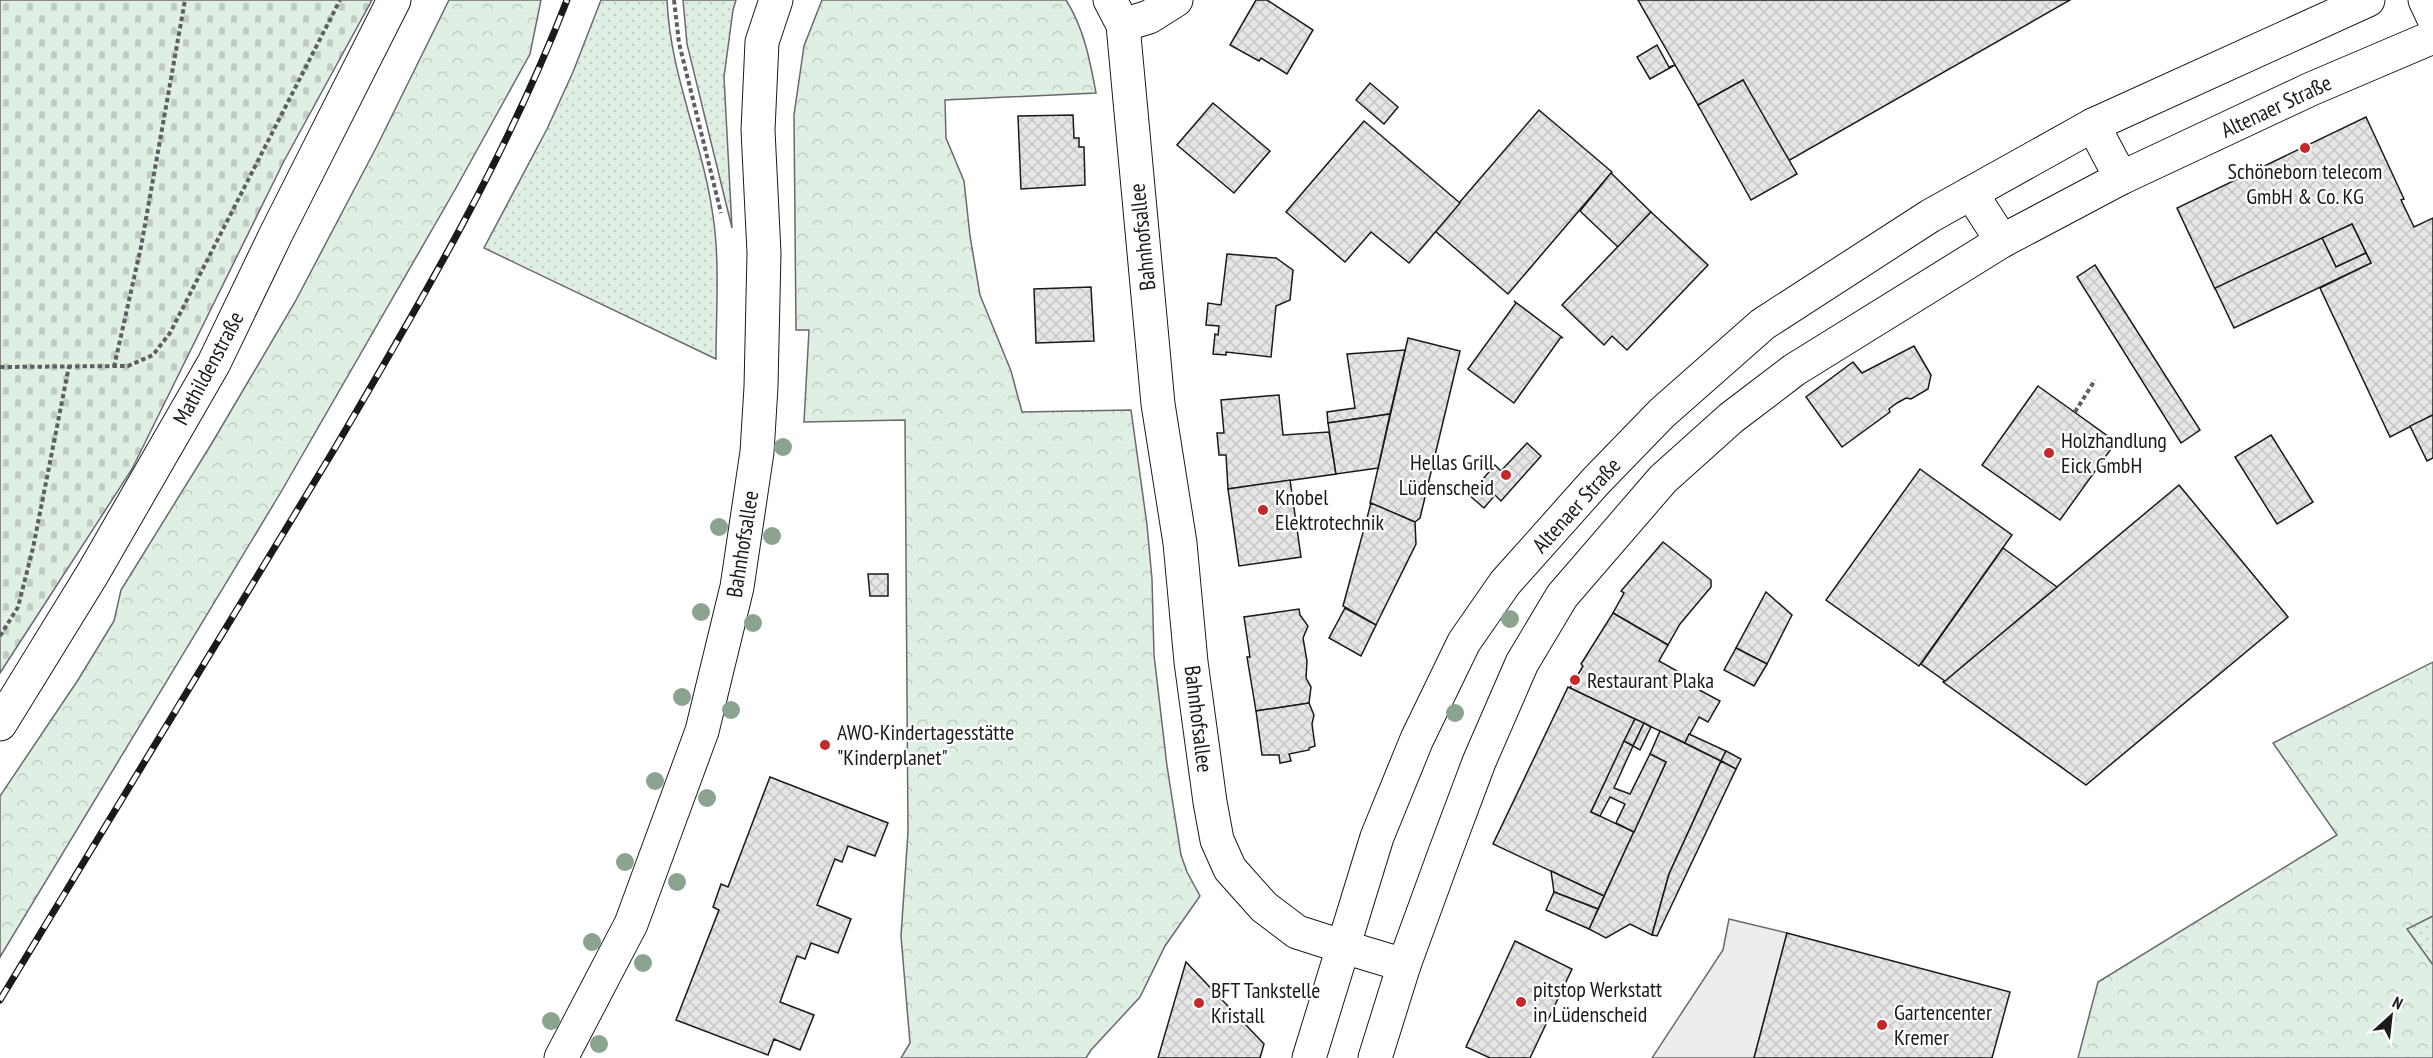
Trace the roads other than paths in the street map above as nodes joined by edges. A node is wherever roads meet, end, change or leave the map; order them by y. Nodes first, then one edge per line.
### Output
1 (394, 0) edge
2 (776, 0) edge
3 (1176, 0) edge
4 (2368, 0) edge
5 (2425, 0) edge
6 (1116, 13) edge
7 (2433, 17) edge
8 (2433, 37) edge
9 (2093, 125) junction
10 (2121, 178) junction
11 (1971, 193) junction
12 (2002, 241) junction
13 (0, 724) edge
14 (1344, 946) junction
15 (1404, 965) junction
16 (561, 1058) edge
17 (1310, 1058) edge
18 (1375, 1058) edge

1 - 13 main road, Mathildenstraße
2 - 16 main road, Bahnhofsallee
3 - 6 main road
4 - 9 main road, Altenaer Straße
5 - 7 main road
6 - 14 main road, Bahnhofsallee
8 - 10 main road, Altenaer Straße
9 - 10 main road
9 - 11 main road, Altenaer Straße
10 - 12 main road, Altenaer Straße
11 - 12 main road
11 - 14 main road, Altenaer Straße
12 - 15 main road, Altenaer Straße
14 - 15 main road
14 - 17 main road, Altenaer Straße
15 - 18 main road, Altenaer Straße

